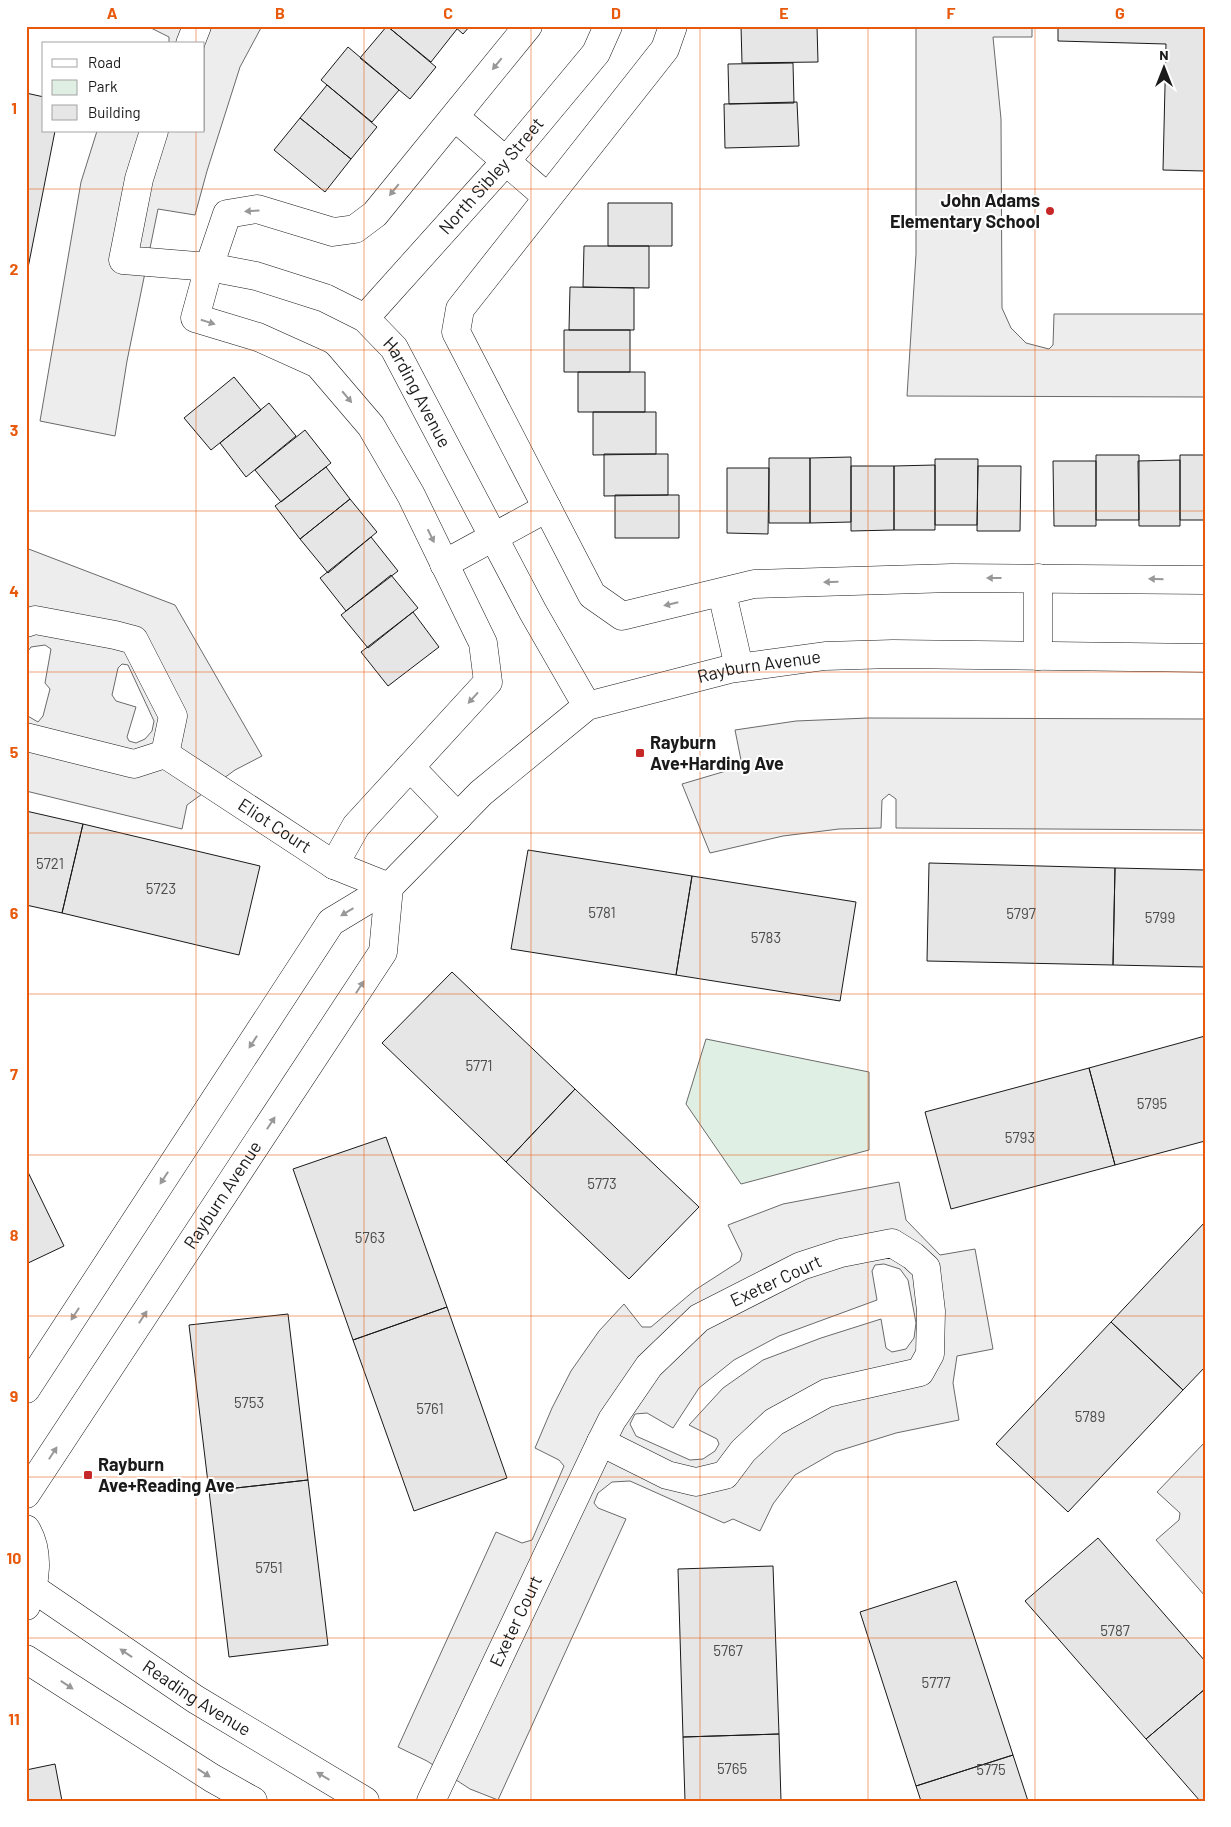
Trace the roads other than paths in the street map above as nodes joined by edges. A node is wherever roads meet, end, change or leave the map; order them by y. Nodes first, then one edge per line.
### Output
1 (197, 26) edge
2 (528, 26) edge
3 (608, 26) edge
4 (673, 26) edge
5 (191, 42) edge
6 (455, 116) junction
7 (154, 132) edge
8 (506, 162) junction
9 (547, 197) junction
10 (209, 266) junction
11 (365, 318) junction
12 (547, 508) junction
13 (494, 538) junction
14 (444, 564) junction
15 (1038, 578) junction
16 (1205, 580) edge
17 (722, 593) junction
18 (26, 623) edge
19 (1038, 656) junction
20 (1205, 658) edge
21 (738, 667) junction
22 (587, 706) junction
23 (26, 737) edge
24 (165, 754) junction
25 (410, 767) junction
26 (458, 817) junction
27 (334, 865) junction
28 (389, 887) junction
29 (26, 1389) edge
30 (601, 1442) junction
31 (26, 1494) edge
32 (26, 1529) edge
33 (30, 1598) edge
34 (26, 1659) edge
35 (253, 1801) edge
36 (365, 1801) edge
37 (431, 1801) edge

1 - 5 street
2 -> 6 street
3 - 8 street, North Sibley Street
4 - 9 street
6 - 8 street
6 -> 10 street
7 - 10 street, Harding Avenue
8 - 9 street
8 - 11 street, North Sibley Street
9 - 12 street
10 - 11 street, Harding Avenue
10 -> 14 street
11 - 13 street, Harding Avenue
12 - 13 street
17 -> 12 street
13 - 14 street
13 - 22 street, Harding Avenue
14 -> 25 street
16 -> 15 street
15 -> 17 street
15 - 19 street
17 - 21 street
18 - 24 street
19 - 20 street, Rayburn Avenue
19 - 21 street, Rayburn Avenue
21 - 22 street, Rayburn Avenue
22 - 26 street, Rayburn Avenue
23 - 24 street
24 - 27 street, Eliot Court
25 - 26 street
25 - 27 street
26 - 28 street, Rayburn Avenue
27 - 28 street, Eliot Court
28 -> 29 street, Rayburn Avenue
31 -> 28 street, Rayburn Avenue
30 - 30 street, Exeter Court
30 - 37 street, Exeter Court
32 - 33 street
36 -> 33 street, Reading Avenue
34 -> 35 street

